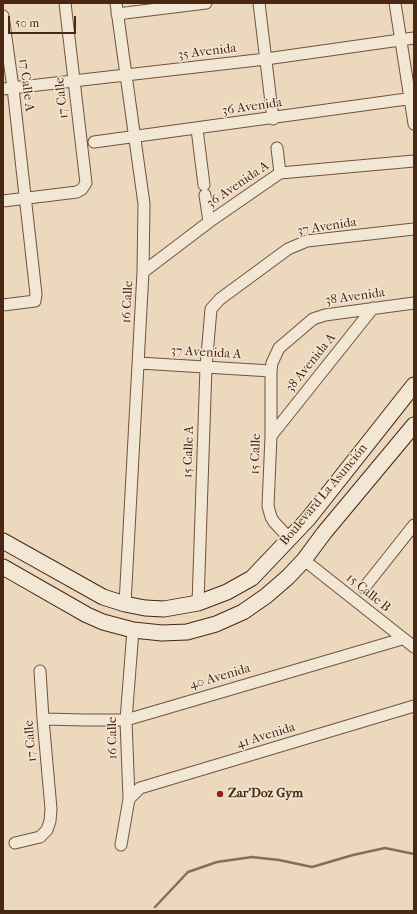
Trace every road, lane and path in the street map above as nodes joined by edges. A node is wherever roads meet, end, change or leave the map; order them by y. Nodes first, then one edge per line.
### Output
1 (65, 3) edge
2 (206, 3) edge
3 (259, 3) edge
4 (395, 3) edge
5 (116, 9) edge
6 (3, 16) edge
7 (414, 38) edge
8 (400, 40) junction
9 (266, 59) junction
10 (126, 76) junction
11 (75, 82) junction
12 (8, 89) edge
13 (412, 99) edge
14 (273, 119) junction
15 (414, 124) edge
16 (196, 129) junction
17 (134, 138) junction
18 (94, 142) dead end
19 (277, 148) dead end
20 (414, 160) edge
21 (280, 173) junction
22 (25, 198) junction
23 (3, 201) edge
24 (209, 222) junction
25 (414, 229) edge
26 (143, 272) junction
27 (215, 303) joint
28 (414, 303) edge
29 (3, 305) edge
30 (373, 308) junction
31 (139, 363) junction
32 (206, 367) junction
33 (272, 367) junction
34 (414, 385) edge
35 (390, 415) junction
36 (412, 428) edge
37 (271, 436) junction
38 (308, 519) junction
39 (414, 525) edge
40 (324, 533) junction
41 (289, 538) junction
42 (3, 541) edge
43 (304, 560) junction
44 (3, 567) edge
45 (74, 581) junction
46 (364, 588) dead end
47 (62, 602) junction
48 (198, 603) junction
49 (124, 604) junction
50 (164, 609) junction
51 (133, 630) junction
52 (162, 633) junction
53 (402, 639) junction
54 (414, 647) edge
55 (40, 671) dead end
56 (414, 706) edge
57 (43, 719) junction
58 (126, 720) junction
59 (129, 799) junction
60 (15, 843) dead end
61 (121, 845) dead end

1 - 11 street, 17 Calle
2 - 5 street
3 - 9 street
4 - 8 street
5 - 10 street, 16 Calle
6 - 12 street, 17 Calle A
7 - 8 street, 35 Avenida
8 - 9 street, 35 Avenida
8 - 13 street
9 - 10 street, 35 Avenida
9 - 14 street
10 - 11 street, 35 Avenida
10 - 17 street, 16 Calle
11 - 12 street, 35 Avenida
11 - 22 street, 17 Calle
12 - 22 street, 17 Calle A
13 - 14 street, 36 Avenida
13 - 15 street
14 - 16 street, 36 Avenida
16 - 17 street, 36 Avenida
16 - 24 street
17 - 18 street, 36 Avenida
17 - 26 street, 16 Calle
19 - 21 street
20 - 21 street, 36 Avenida A
21 - 24 street, 36 Avenida A
22 - 23 street
22 - 29 street, 17 Calle A
24 - 26 street, 36 Avenida A
25 - 27 street, 37 Avenida
26 - 31 street, 16 Calle
27 - 32 street, 15 Calle A
28 - 30 street, 38 Avenida
30 - 33 street, 38 Avenida
30 - 37 street, 38 Avenida A
31 - 32 street, 37 Avenida A
31 - 49 street, 16 Calle
32 - 33 street, 37 Avenida A
32 - 48 street, 15 Calle A
33 - 37 street, 15 Calle
34 - 35 main road, Boulevard La Asunción
35 - 36 main road
35 - 38 main road, Boulevard La Asunción
36 - 40 main road, Boulevard La Asunción
37 - 41 street, 15 Calle
38 - 40 main road
38 - 41 main road, Boulevard La Asunción
39 - 46 street
40 - 43 main road, Boulevard La Asunción
41 - 48 main road, Boulevard La Asunción
42 - 45 main road, Boulevard La Asunción
43 - 52 main road, Boulevard La Asunción
43 - 53 street, 15 Calle B
44 - 47 main road, Boulevard La Asunción
45 - 47 main road
45 - 49 main road, Boulevard La Asunción
47 - 51 main road, Boulevard La Asunción
48 - 50 main road, Boulevard La Asunción
49 - 50 main road, Boulevard La Asunción
50 - 52 main road
51 - 52 main road, Boulevard La Asunción
51 - 58 street, 16 Calle
53 - 54 street, 15 Calle B
53 - 58 street, 40 Avenida
55 - 57 street, 17 Calle
56 - 59 street, 41 Avenida
57 - 58 street, 40 Avenida
57 - 60 street, 17 Calle
58 - 59 street, 16 Calle
59 - 61 street, 16 Calle

